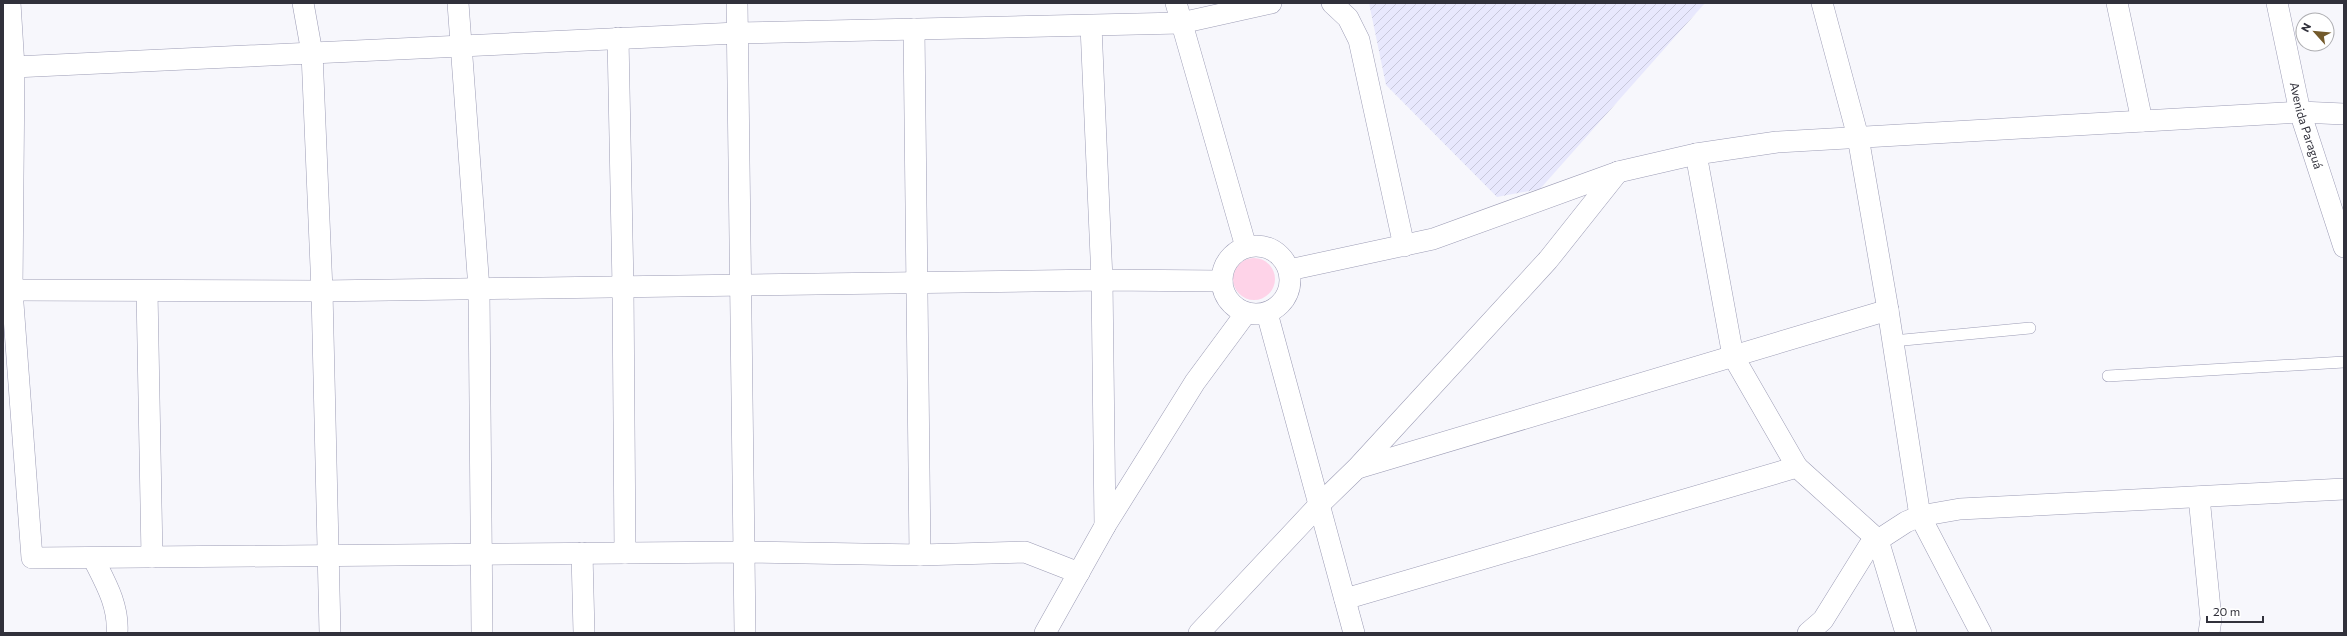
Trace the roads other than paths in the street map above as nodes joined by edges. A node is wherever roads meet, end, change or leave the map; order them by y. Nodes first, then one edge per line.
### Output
1 (10, 3) edge
2 (304, 3) edge
3 (458, 3) edge
4 (737, 3) edge
5 (1176, 3) edge
6 (1271, 3) edge
7 (1332, 3) edge
8 (1822, 3) edge
9 (2117, 3) edge
10 (2277, 3) edge
11 (1181, 23) junction
12 (1091, 26) junction
13 (914, 29) junction
14 (738, 33) junction
15 (618, 38) junction
16 (459, 46) junction
17 (312, 53) junction
18 (14, 66) junction
19 (2300, 112) junction
20 (2344, 114) edge
21 (2142, 121) junction
22 (1858, 137) junction
23 (1696, 154) junction
24 (1618, 172) junction
25 (1404, 246) junction
26 (1246, 247) junction
27 (2344, 247) edge
28 (1289, 270) junction
29 (1102, 280) junction
30 (1222, 280) junction
31 (917, 283) junction
32 (740, 285) junction
33 (623, 287) junction
34 (479, 289) junction
35 (8, 290) edge
36 (147, 291) junction
37 (322, 291) junction
38 (1888, 310) junction
39 (1246, 313) junction
40 (1267, 313) junction
41 (2030, 328) dead end
42 (1893, 341) junction
43 (1732, 356) junction
44 (2344, 362) edge
45 (2108, 376) dead end
46 (1797, 466) junction
47 (1357, 468) junction
48 (2342, 488) edge
49 (2199, 497) junction
50 (1319, 504) junction
51 (1920, 516) junction
52 (1106, 526) junction
53 (1878, 540) junction
54 (744, 552) junction
55 (582, 553) junction
56 (625, 553) junction
57 (480, 554) junction
58 (920, 555) junction
59 (327, 556) junction
60 (152, 557) junction
61 (93, 558) junction
62 (1079, 573) junction
63 (1345, 599) junction
64 (117, 633) edge
65 (330, 633) edge
66 (482, 633) edge
67 (584, 633) edge
68 (745, 633) edge
69 (1046, 633) edge
70 (1199, 633) edge
71 (1354, 633) edge
72 (1808, 633) edge
73 (1906, 633) edge
74 (1981, 633) edge
75 (2209, 633) edge

1 - 18 street
2 - 17 street
3 - 16 street
4 - 14 street
5 - 11 street
6 - 11 street
7 - 25 street
8 - 22 street
9 - 21 street
10 - 19 street, Avenida Paraguá
11 - 12 street
11 - 26 street
12 - 13 street
12 - 29 street
13 - 14 street
13 - 31 street
14 - 15 street
14 - 32 street
15 - 16 street
15 - 33 street
16 - 17 street
16 - 34 street
17 - 18 street
17 - 37 street
18 - 35 street
19 - 20 street
19 - 21 street
19 - 27 street, Avenida Paraguá
21 - 22 street
22 - 23 street
22 - 38 street
23 - 24 street
23 - 43 street
24 - 25 street
24 - 47 street
25 - 28 street
26 - 28 street
26 - 30 street
28 - 40 street
29 - 30 street
29 - 31 street
29 - 52 street
30 - 39 street
31 - 32 street
31 - 58 street
32 - 33 street
32 - 54 street
33 - 34 street
33 - 56 street
34 - 37 street
34 - 57 street
35 - 36 street
35 - 61 street
36 - 37 street
36 - 60 street
37 - 59 street
38 - 42 street
38 - 43 street
39 - 40 street
39 - 52 street
40 - 50 street
41 - 42 lane
42 - 51 street
43 - 46 street
43 - 47 street
44 - 45 lane
46 - 53 street
46 - 63 street
47 - 50 street
48 - 49 street
49 - 51 street
49 - 75 street
50 - 63 street
50 - 70 street
51 - 53 street
51 - 74 street
52 - 62 street
53 - 72 street
53 - 73 street
54 - 56 street
54 - 58 street
54 - 68 street
55 - 56 street
55 - 57 street
55 - 67 street
57 - 59 street
57 - 66 street
58 - 62 street
59 - 60 street
59 - 65 street
60 - 61 street
61 - 64 street
62 - 69 street
63 - 71 street

